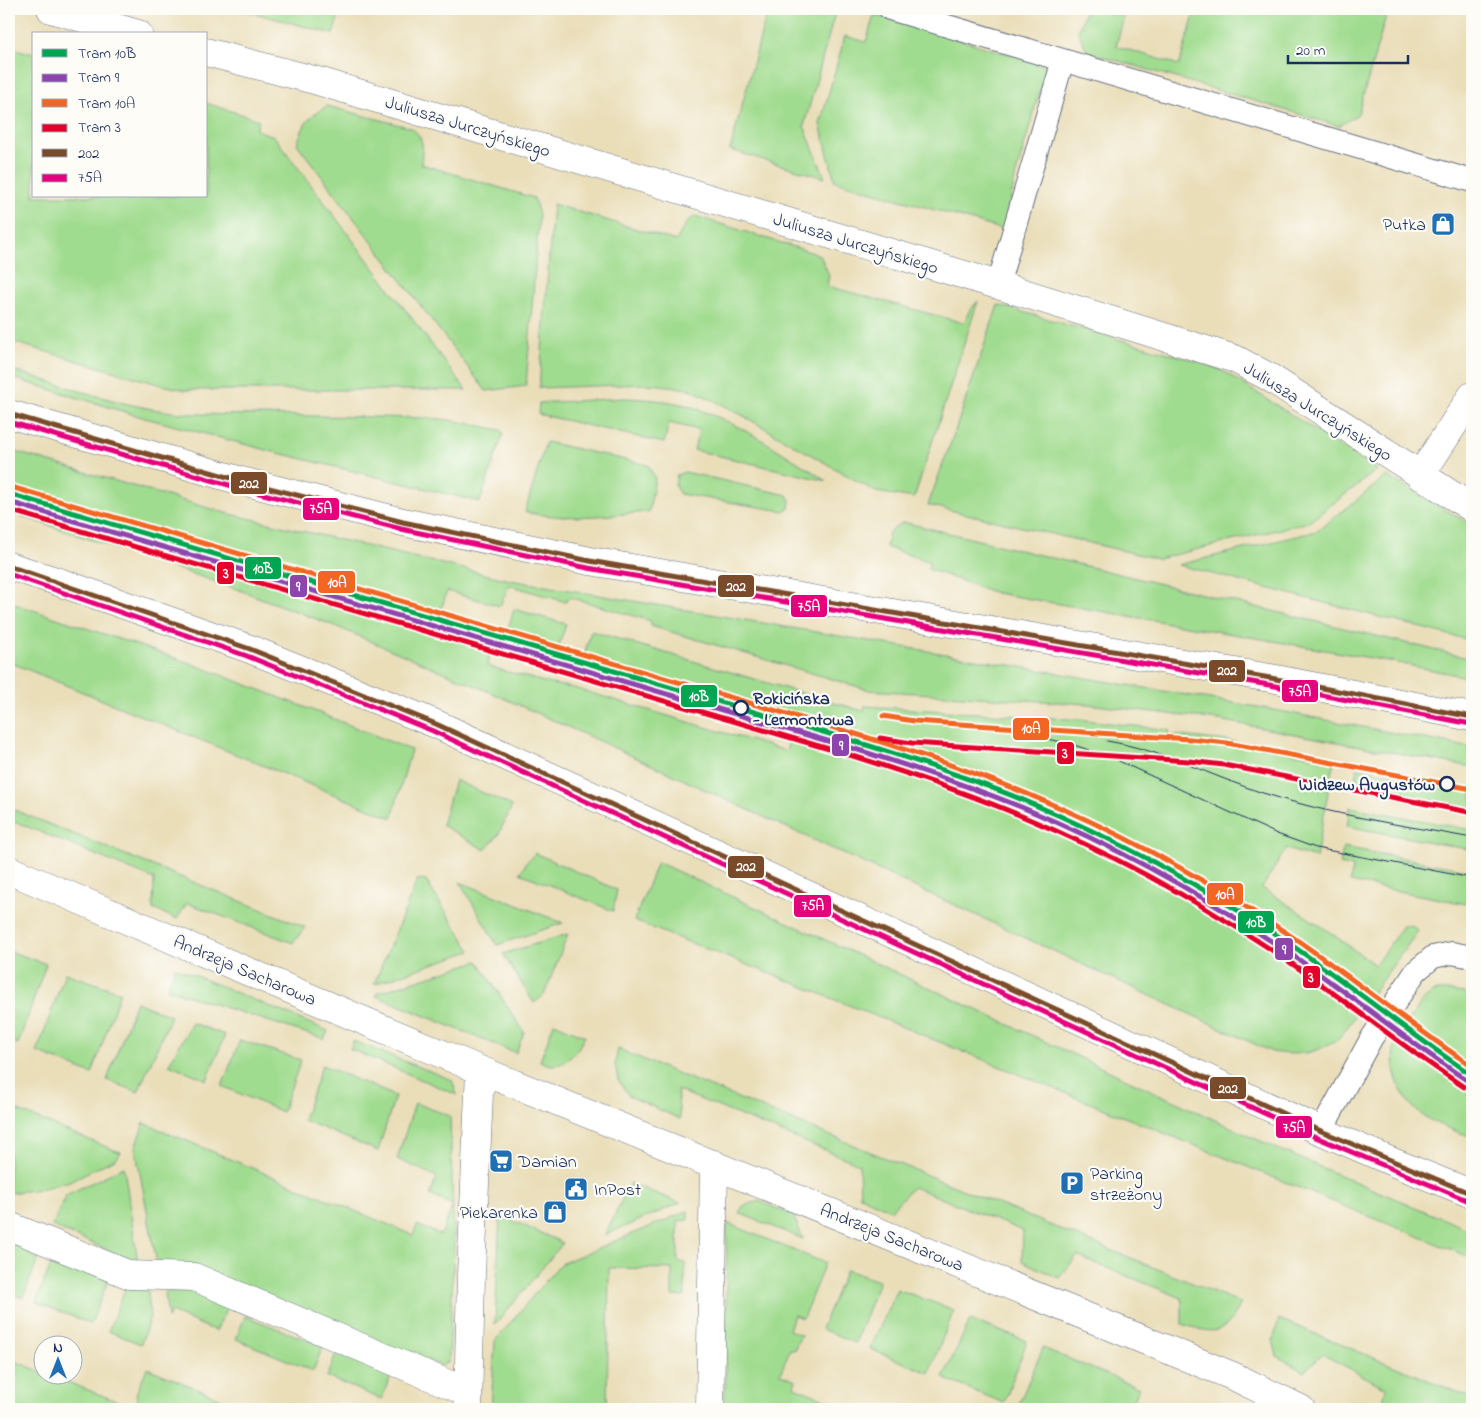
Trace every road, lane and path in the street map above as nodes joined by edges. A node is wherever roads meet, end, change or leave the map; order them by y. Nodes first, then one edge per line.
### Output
1 (51, 9) edge
2 (890, 9) edge
3 (131, 32) edge
4 (208, 53) edge
5 (1063, 60) junction
6 (1472, 181) edge
7 (998, 285) junction
8 (1472, 396) edge
9 (9, 414) edge
10 (1420, 476) junction
11 (1472, 508) edge
12 (9, 566) edge
13 (1472, 717) edge
14 (9, 870) edge
15 (1472, 957) edge
16 (480, 1070) junction
17 (1321, 1130) junction
18 (714, 1164) junction
19 (1472, 1194) edge
20 (9, 1226) edge
21 (467, 1401) edge
22 (710, 1409) edge
23 (1301, 1409) edge

1 - 3 street
2 - 5 lane
4 - 7 street, Juliusza Jurczyńskiego
5 - 6 lane
5 - 7 lane
7 - 10 street, Juliusza Jurczyńskiego
8 - 10 street
9 - 13 street
10 - 11 street, Juliusza Jurczyńskiego
12 - 17 street
14 - 16 street, Andrzeja Sacharowa
15 - 17 lane
16 - 18 street, Andrzeja Sacharowa
16 - 21 street
17 - 19 street
18 - 22 street
18 - 23 street, Andrzeja Sacharowa
20 - 21 street

